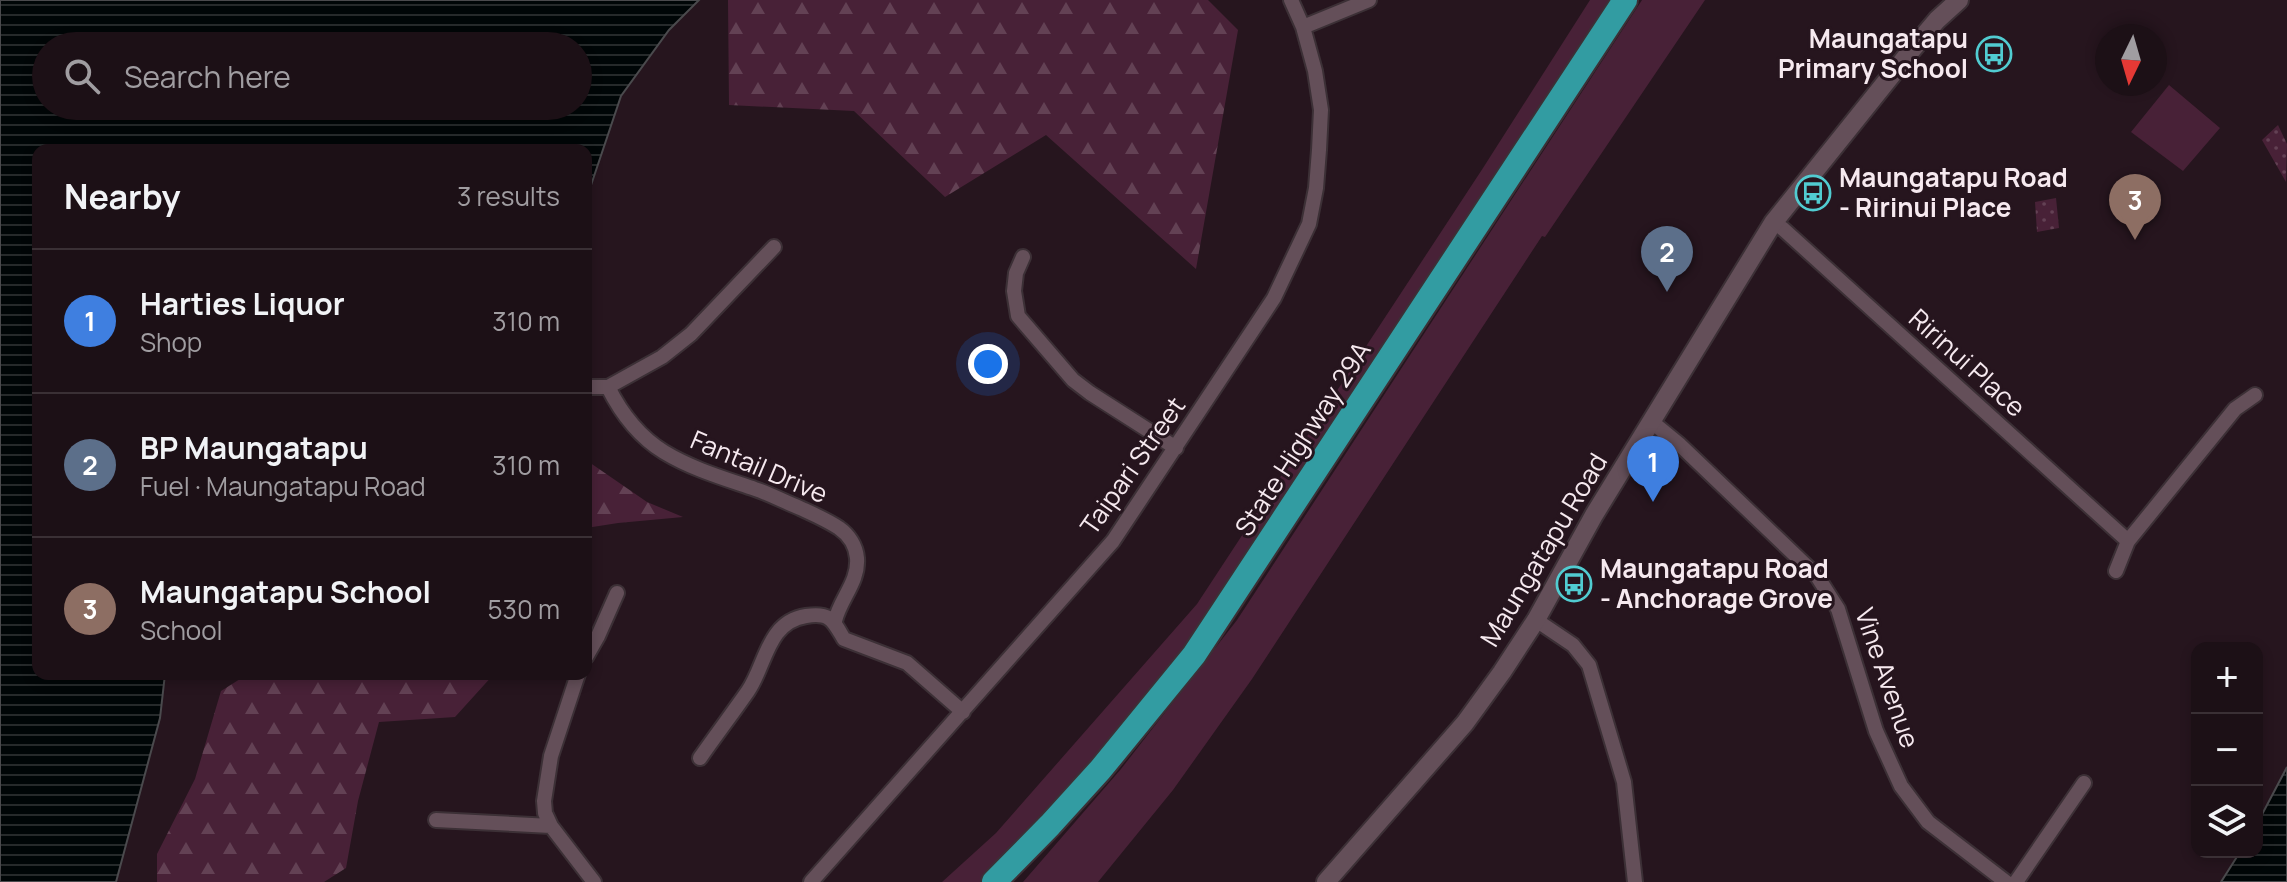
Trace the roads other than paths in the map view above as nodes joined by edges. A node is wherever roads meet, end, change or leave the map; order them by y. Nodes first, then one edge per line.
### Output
1 (1291, 0) edge
2 (1369, 0) edge
3 (1625, 0) edge
4 (1959, 0) edge
5 (1303, 27) junction
6 (1773, 223) junction
7 (774, 247) dead end
8 (1023, 257) dead end
9 (592, 387) edge
10 (608, 387) junction
11 (2255, 395) dead end
12 (1652, 422) junction
13 (1176, 448) junction
14 (2128, 541) junction
15 (2116, 571) dead end
16 (617, 593) dead end
17 (1536, 620) junction
18 (835, 621) junction
19 (592, 646) edge
20 (576, 680) edge
21 (963, 712) junction
22 (700, 758) dead end
23 (2084, 783) dead end
24 (436, 820) dead end
25 (551, 826) junction
26 (1330, 881) edge
27 (594, 882) edge
28 (811, 882) edge
29 (994, 882) edge
30 (1635, 882) edge
31 (2006, 882) edge
32 (2016, 882) edge

1 - 5 street, Taipari Street
2 - 5 street
3 - 29 highway, State Highway 29A
4 - 6 street, Maungatapu Road
5 - 13 street, Taipari Street
6 - 12 street, Maungatapu Road
6 - 14 street, Ririnui Place
7 - 10 street
8 - 13 street
9 - 10 street
10 - 18 street, Fantail Drive
11 - 14 street
12 - 17 street, Maungatapu Road
12 - 31 street, Vine Avenue
13 - 21 street, Taipari Street
14 - 15 street
16 - 19 street
17 - 26 street, Maungatapu Road
17 - 30 street
18 - 21 street
18 - 22 street
20 - 25 street
21 - 28 street, Taipari Street
23 - 32 street
24 - 25 street
25 - 27 street

